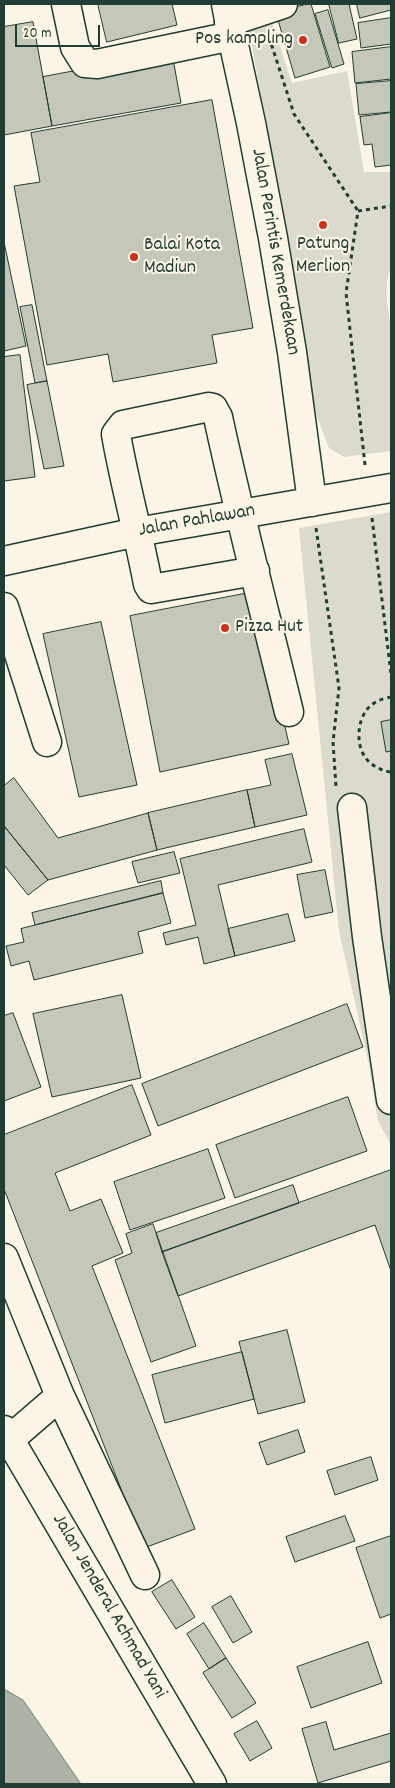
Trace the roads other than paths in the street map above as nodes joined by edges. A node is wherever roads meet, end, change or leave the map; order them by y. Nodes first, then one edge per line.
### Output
1 (66, 4) edge
2 (283, 4) edge
3 (229, 21) edge
4 (380, 490) edge
5 (312, 502) junction
6 (239, 514) junction
7 (137, 532) junction
8 (4, 561) edge
9 (255, 571) junction
10 (4, 607) edge
11 (289, 712) dead end
12 (47, 742) dead end
13 (344, 799) road end
14 (391, 1100) edge
15 (4, 1258) edge
16 (60, 1396) junction
17 (7, 1435) edge
18 (145, 1575) dead end
19 (212, 1784) edge

1 - 3 main road
2 - 3 main road
3 - 5 main road, Jalan Perintis Kemerdekaan
4 - 5 main road, Jalan Pahlawan
5 - 6 main road, Jalan Pahlawan
6 - 7 main road, Jalan Pahlawan
6 - 7 main road
6 - 9 main road
7 - 8 main road, Jalan Pahlawan
7 - 9 main road
9 - 11 main road
10 - 12 main road
13 - 14 main road
15 - 16 main road
16 - 17 main road
16 - 18 main road
17 - 19 main road, Jalan Jenderal Achmad Yani

